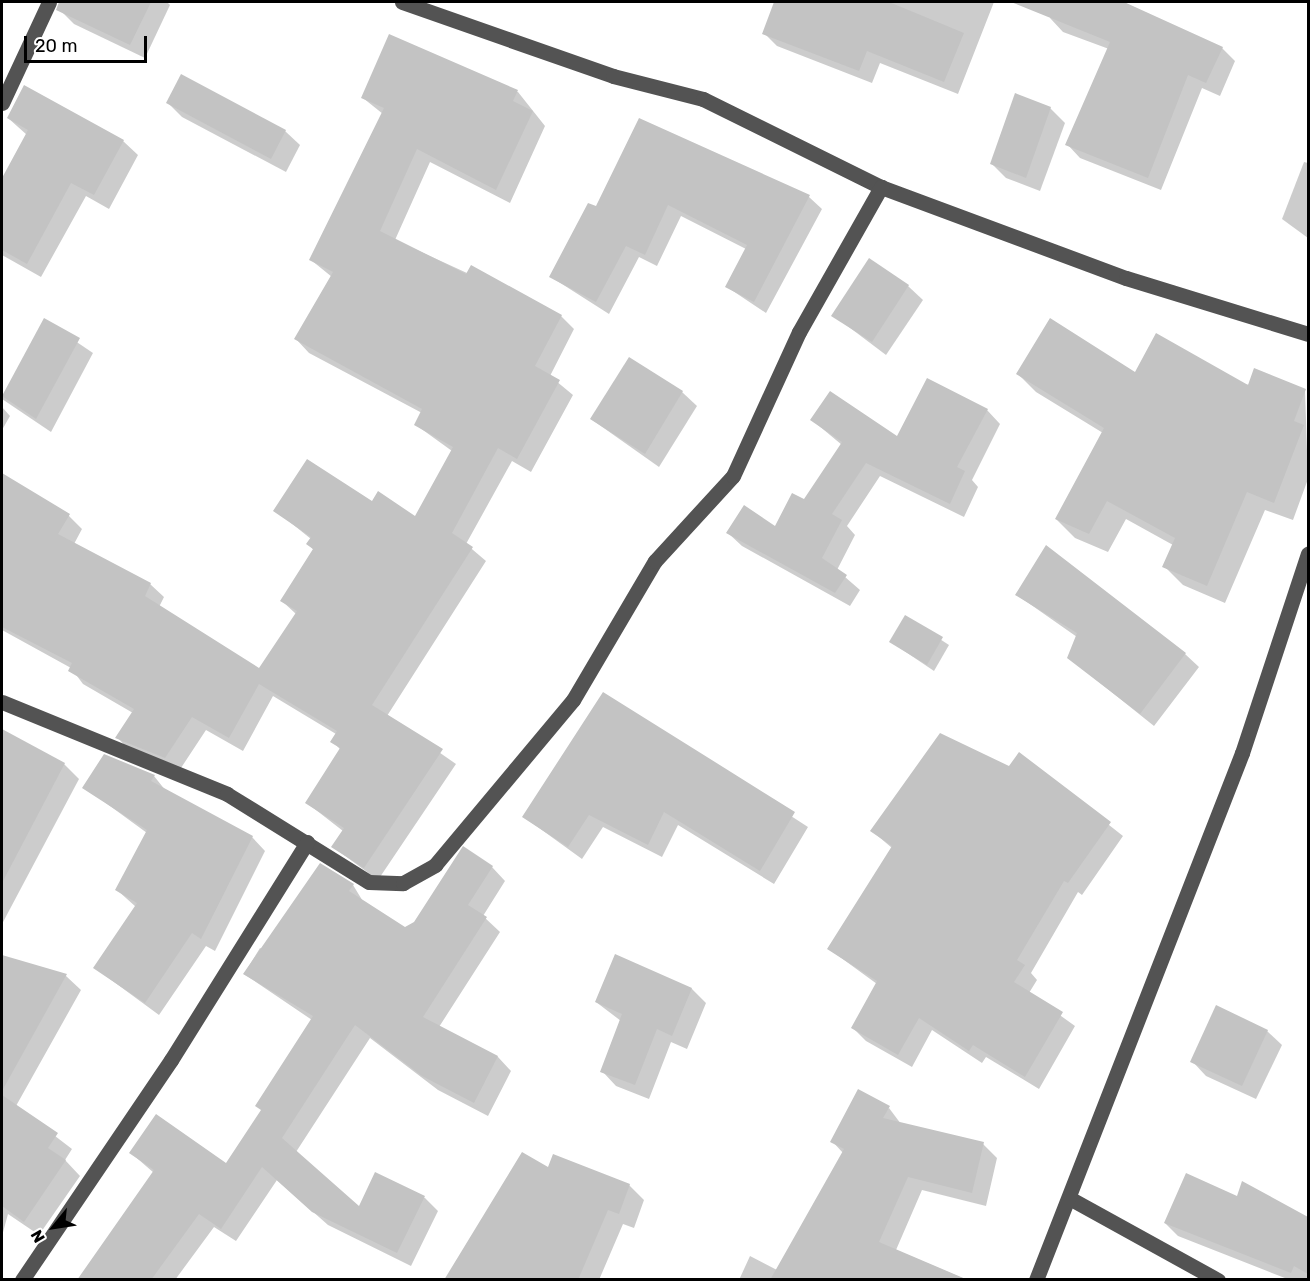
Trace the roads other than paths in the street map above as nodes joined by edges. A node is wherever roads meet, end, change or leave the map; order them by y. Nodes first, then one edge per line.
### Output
1 (49, 2) edge
2 (402, 2) edge
3 (2, 103) edge
4 (881, 187) junction
5 (1308, 334) edge
6 (1308, 554) edge
7 (2, 702) edge
8 (307, 842) junction
9 (1071, 1199) junction
10 (22, 1280) edge
11 (1036, 1280) edge
12 (1218, 1280) edge

1 - 3 street
2 - 4 street
4 - 5 street
4 - 8 street
6 - 9 street
7 - 8 street
8 - 10 street
9 - 11 street
9 - 12 street

